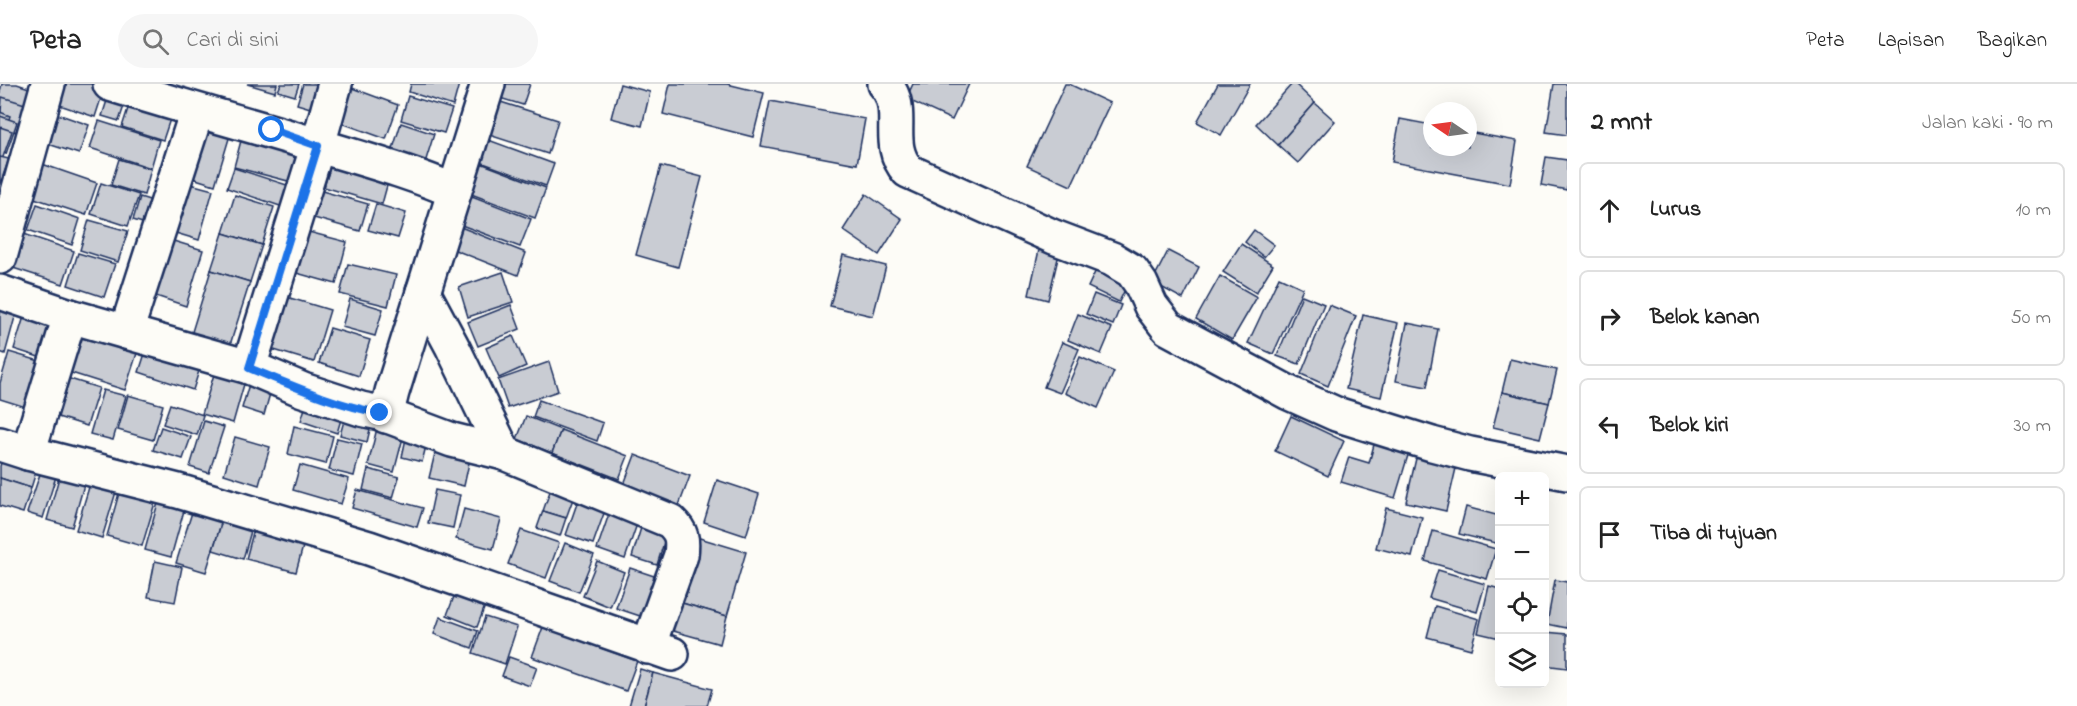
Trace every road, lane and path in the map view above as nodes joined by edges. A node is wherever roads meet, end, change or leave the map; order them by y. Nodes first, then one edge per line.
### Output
1 (48, 84) edge
2 (110, 84) edge
3 (335, 84) edge
4 (488, 84) edge
5 (885, 84) edge
6 (196, 111) junction
7 (318, 146) junction
8 (454, 191) junction
9 (0, 257) edge
10 (0, 292) edge
11 (423, 292) junction
12 (70, 316) junction
13 (126, 332) junction
14 (249, 368) junction
15 (386, 416) junction
16 (14, 449) edge
17 (504, 453) junction
18 (1567, 473) edge

1 - 9 street
2 - 6 street
3 - 7 street
4 - 8 street
5 - 18 street
6 - 7 street
6 - 13 street
7 - 8 street
7 - 14 street
8 - 11 street
10 - 12 street
11 - 15 street
11 - 17 street
12 - 13 street
12 - 16 street
13 - 14 street
14 - 15 street
15 - 17 street
16 - 17 street

